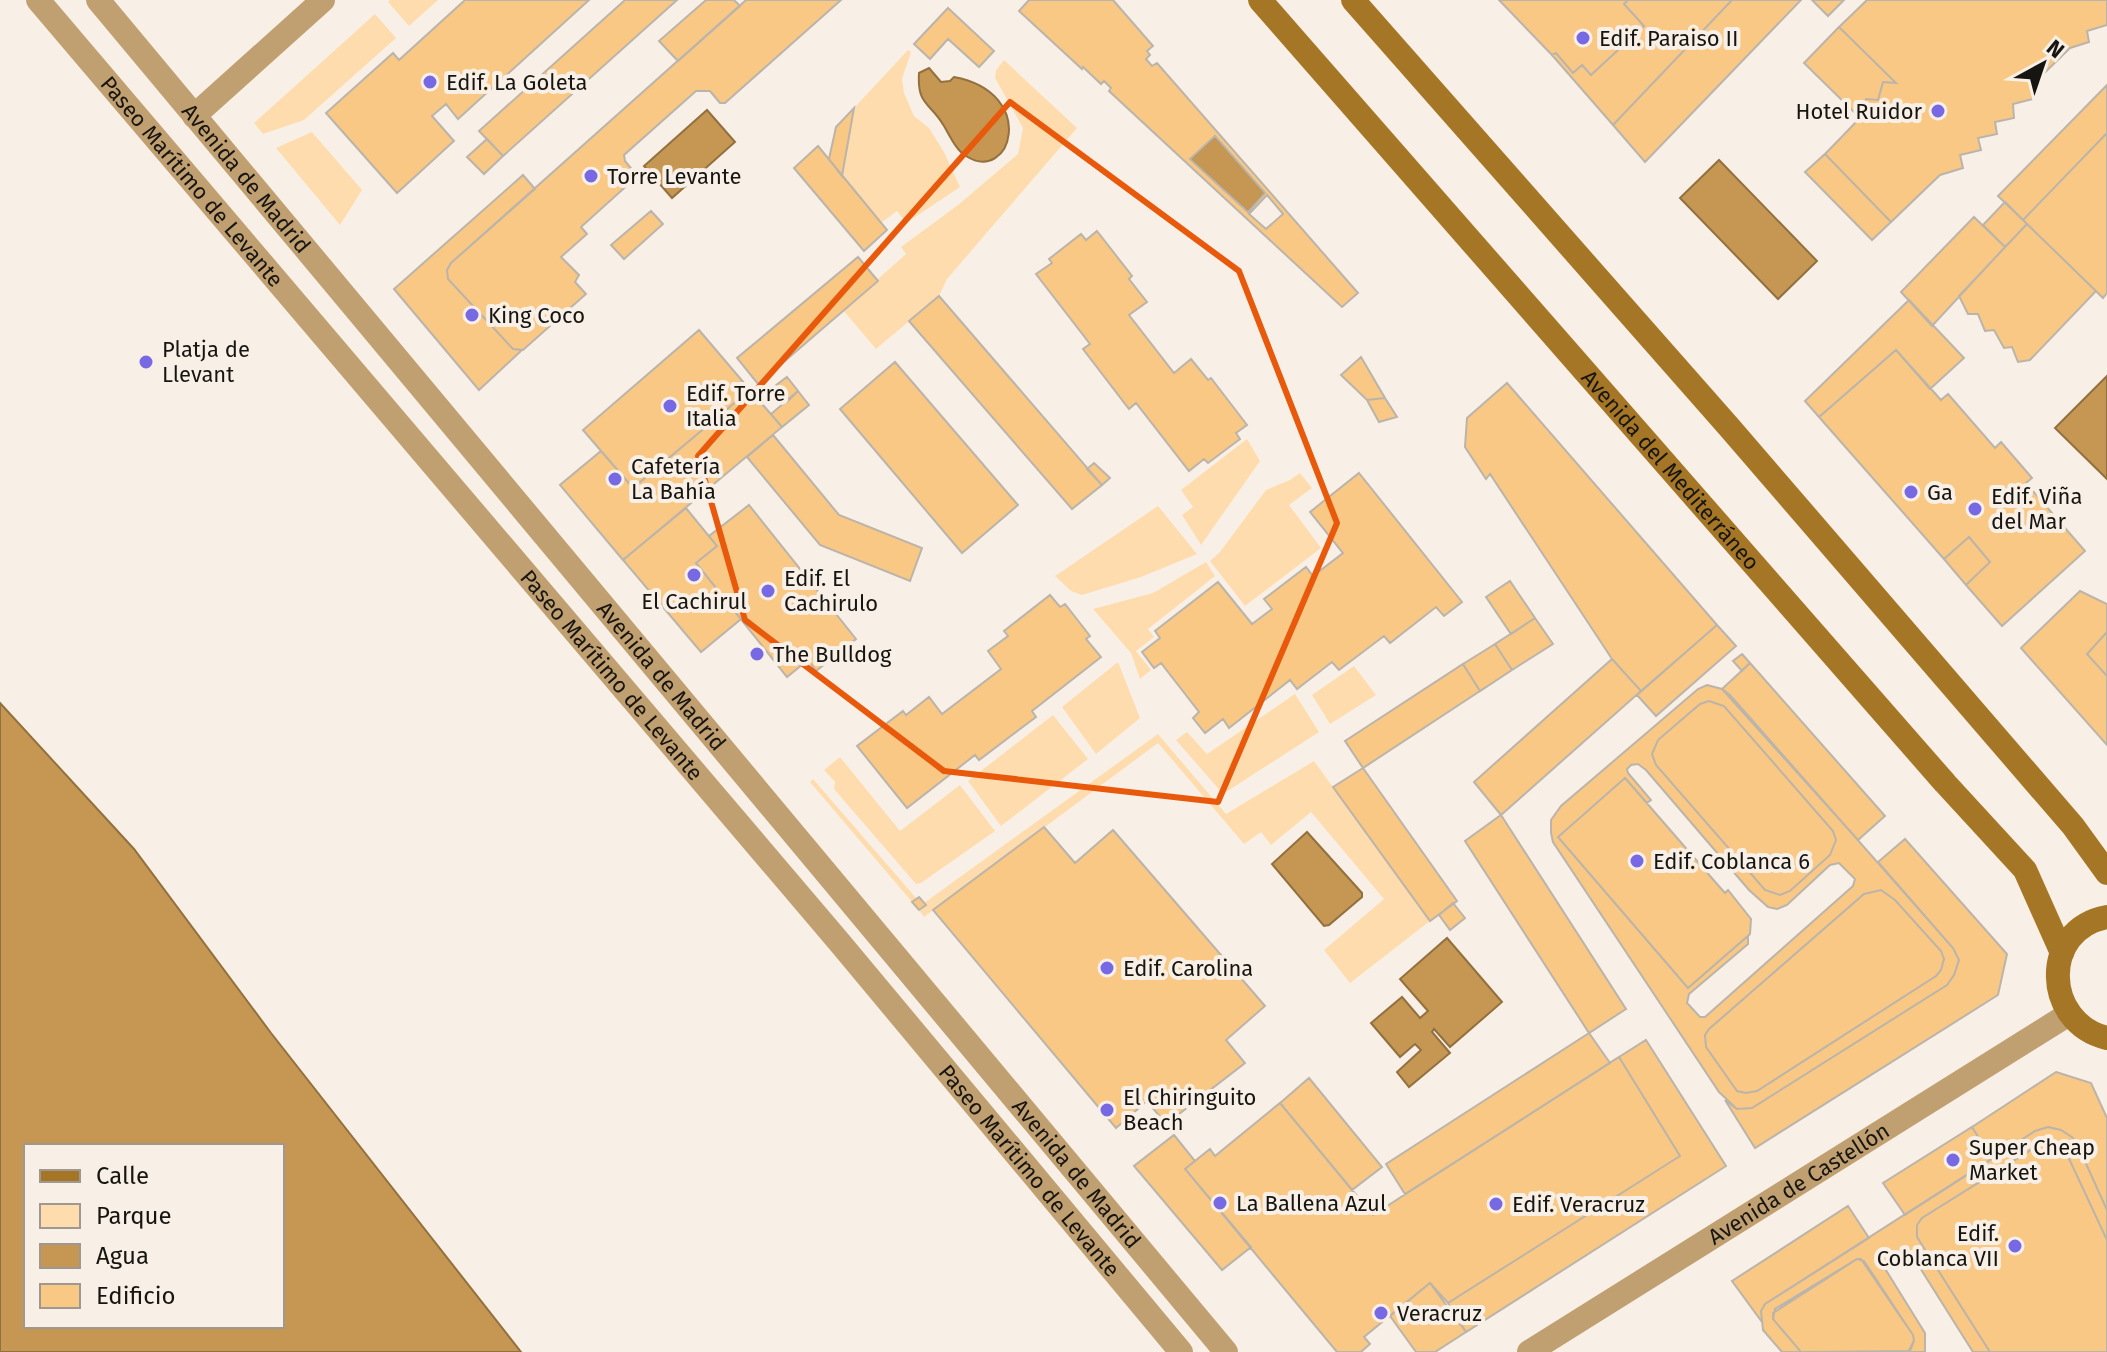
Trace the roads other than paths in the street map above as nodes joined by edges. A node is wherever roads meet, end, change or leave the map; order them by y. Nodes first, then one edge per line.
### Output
1 (38, 0) edge
2 (98, 0) edge
3 (323, 0) edge
4 (1260, 0) edge
5 (1353, 0) edge
6 (194, 116) junction
7 (2107, 873) edge
8 (2107, 917) edge
9 (2062, 953) junction
10 (2069, 1014) junction
11 (2107, 1038) edge
12 (1181, 1352) edge
13 (1226, 1352) edge
14 (1529, 1352) edge

1 - 12 street, Paseo Marítimo de Levante
2 - 6 street, Avenida de Madrid
3 - 6 street
4 - 9 street, Avenida del Mediterráneo
5 - 7 street
6 - 13 street, Avenida de Madrid
8 - 9 street
9 - 10 street
10 - 11 street
10 - 14 street, Avenida de Castellón

